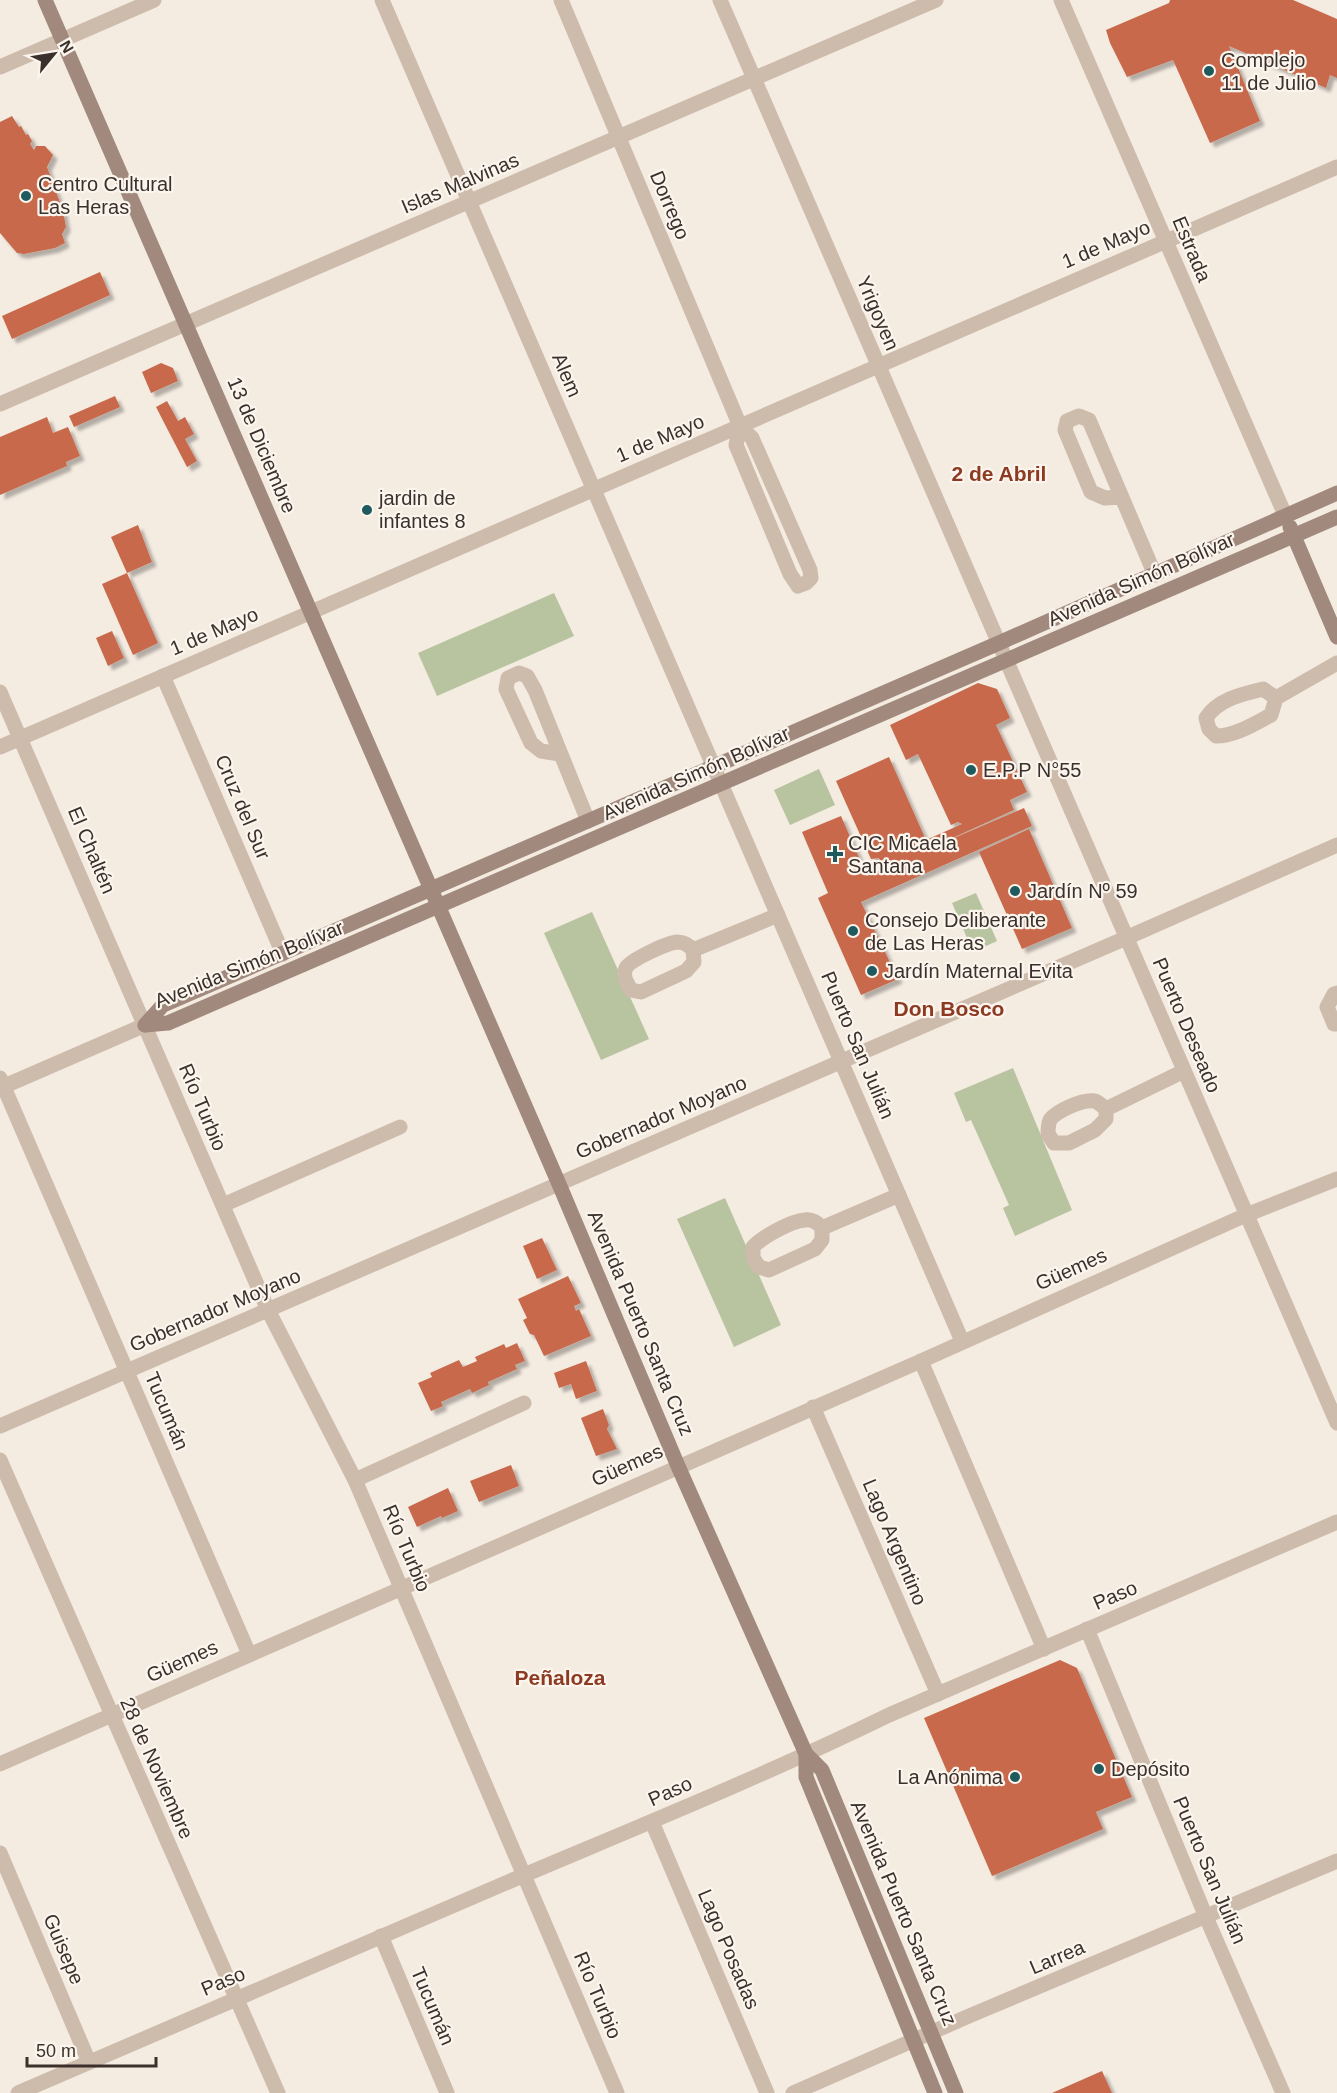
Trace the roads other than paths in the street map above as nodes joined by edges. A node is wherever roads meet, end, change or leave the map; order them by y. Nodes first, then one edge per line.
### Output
1 (45, 0) edge
2 (154, 0) edge
3 (382, 0) edge
4 (561, 0) edge
5 (720, 0) edge
6 (936, 0) edge
7 (1061, 0) edge
8 (62, 40) junction
9 (0, 67) edge
10 (754, 79) junction
11 (620, 137) junction
12 (1337, 167) edge
13 (469, 202) junction
14 (1166, 242) junction
15 (186, 324) junction
16 (878, 366) junction
17 (0, 404) edge
18 (740, 426) junction
19 (594, 489) junction
20 (1337, 494) edge
21 (1122, 497) junction
22 (1285, 516) junction
23 (1337, 517) edge
24 (1293, 536) junction
25 (1155, 575) junction
26 (311, 612) junction
27 (1337, 637) edge
28 (999, 643) junction
29 (1006, 661) junction
30 (1337, 663) edge
31 (164, 676) junction
32 (0, 692) edge
33 (1276, 698) dead end
34 (20, 738) junction
35 (0, 747) edge
36 (560, 754) junction
37 (714, 767) junction
38 (722, 784) junction
39 (588, 821) junction
40 (1337, 845) edge
41 (432, 890) junction
42 (439, 908) junction
43 (778, 915) junction
44 (1126, 939) junction
45 (693, 950) dead end
46 (283, 954) junction
47 (1337, 993) edge
48 (1337, 1024) edge
49 (145, 1025) junction
50 (842, 1062) junction
51 (1184, 1071) junction
52 (1, 1084) edge
53 (1106, 1109) dead end
54 (400, 1127) dead end
55 (1337, 1179) edge
56 (559, 1184) junction
57 (899, 1195) junction
58 (223, 1204) junction
59 (1245, 1215) junction
60 (822, 1228) dead end
61 (268, 1310) junction
62 (962, 1341) junction
63 (921, 1360) junction
64 (127, 1371) junction
65 (524, 1403) dead end
66 (813, 1407) junction
67 (1337, 1423) edge
68 (0, 1426) edge
69 (0, 1460) edge
70 (678, 1466) junction
71 (355, 1480) junction
72 (1337, 1522) edge
73 (401, 1587) junction
74 (1087, 1629) junction
75 (1044, 1648) junction
76 (249, 1654) junction
77 (938, 1694) junction
78 (111, 1715) junction
79 (806, 1754) junction
80 (0, 1764) edge
81 (652, 1822) junction
82 (0, 1853) edge
83 (1337, 1862) edge
84 (524, 1875) junction
85 (1206, 1917) junction
86 (381, 1936) junction
87 (237, 1998) junction
88 (931, 2033) junction
89 (913, 2041) junction
90 (89, 2062) junction
91 (18, 2093) edge
92 (278, 2093) edge
93 (447, 2093) edge
94 (616, 2093) edge
95 (767, 2093) edge
96 (793, 2093) edge
97 (935, 2093) edge
98 (956, 2093) edge
99 (1283, 2093) edge

1 - 8 street, 13 de Diciembre
2 - 8 street
3 - 13 street, Alem
4 - 11 street, Dorrego
5 - 10 street, Yrigoyen
6 - 10 street, Islas Malvinas
7 - 14 street, Estrada
8 - 9 street
8 - 15 street, 13 de Diciembre
10 - 11 street, Islas Malvinas
10 - 16 street, Yrigoyen
11 - 13 street, Islas Malvinas
11 - 18 street, Dorrego
12 - 14 street, 1 de Mayo
13 - 15 street, Islas Malvinas
13 - 19 street, Alem
14 - 16 street, 1 de Mayo
14 - 22 street, Estrada
15 - 17 street, Islas Malvinas
15 - 26 street, 13 de Diciembre
16 - 18 street, 1 de Mayo
16 - 28 street, Yrigoyen
18 - 18 street, Dorrego
18 - 19 street, 1 de Mayo
19 - 26 street, 1 de Mayo
19 - 37 street, Alem
20 - 22 street, Avenida Simón Bolívar
21 - 21 street
21 - 25 street
22 - 24 street
22 - 25 street, Avenida Simón Bolívar
23 - 24 street, Avenida Simón Bolívar
24 - 27 street
24 - 29 street, Avenida Simón Bolívar
25 - 28 street, Avenida Simón Bolívar
26 - 31 street, 1 de Mayo
26 - 41 street, 13 de Diciembre
28 - 29 street, Puerto Deseado
28 - 37 street, Avenida Simón Bolívar
29 - 38 street, Avenida Simón Bolívar
29 - 44 street, Puerto Deseado
30 - 33 street
31 - 34 street, 1 de Mayo
31 - 46 street, Cruz del Sur
32 - 34 street, El Chaltén
34 - 35 street, 1 de Mayo
34 - 49 street, El Chaltén
36 - 36 street
36 - 39 street
37 - 38 street, Puerto San Julián
37 - 39 street, Avenida Simón Bolívar
38 - 42 street, Avenida Simón Bolívar
38 - 43 street, Puerto San Julián
39 - 41 street, Avenida Simón Bolívar
40 - 44 street, Gobernador Moyano
41 - 42 street, 13 de Diciembre
41 - 46 street, Avenida Simón Bolívar
42 - 49 street, Avenida Simón Bolívar
42 - 56 street, Avenida Puerto Santa Cruz
43 - 45 street
43 - 50 street, Puerto San Julián
44 - 50 street, Gobernador Moyano
44 - 51 street, Puerto Deseado
46 - 49 street, Avenida Simón Bolívar
47 - 48 street
49 - 52 street
49 - 58 street, Río Turbio
50 - 56 street, Gobernador Moyano
50 - 57 street, Puerto San Julián
51 - 53 street
51 - 59 street, Puerto Deseado
52 - 64 street, Tucumán
54 - 58 street
55 - 59 street, Güemes
56 - 61 street, Gobernador Moyano
56 - 70 street, Avenida Puerto Santa Cruz
57 - 60 street
57 - 62 street, Puerto San Julián
58 - 61 street, Río Turbio
59 - 62 street, Güemes
59 - 67 street, Puerto Deseado
61 - 64 street, Gobernador Moyano
61 - 71 street, Río Turbio
62 - 63 street, Güemes
63 - 66 street, Güemes
63 - 75 street
64 - 68 street, Gobernador Moyano
64 - 76 street, Tucumán
65 - 71 street
66 - 70 street, Güemes
66 - 77 street, Lago Argentino
69 - 78 street, 28 de Noviembre
70 - 73 street, Güemes
70 - 79 street, Avenida Puerto Santa Cruz
71 - 73 street, Río Turbio
72 - 74 street, Paso
73 - 76 street, Güemes
73 - 84 street, Río Turbio
74 - 75 street, Paso
74 - 85 street, Puerto San Julián
75 - 77 street, Paso
76 - 78 street, Güemes
77 - 79 street, Paso
78 - 80 street, Güemes
78 - 87 street, 28 de Noviembre
79 - 81 street, Paso
79 - 88 street, Avenida Puerto Santa Cruz
79 - 89 street, Avenida Puerto Santa Cruz
81 - 84 street, Paso
81 - 95 street, Lago Posadas
82 - 90 street, Guisepe
83 - 85 street, Larrea
84 - 86 street, Paso
84 - 94 street, Río Turbio
85 - 88 street, Larrea
85 - 99 street, Puerto San Julián
86 - 87 street, Paso
86 - 93 street, Tucumán
87 - 90 street, Paso
87 - 92 street, 28 de Noviembre
88 - 89 street, Larrea
88 - 98 street, Avenida Puerto Santa Cruz
89 - 96 street, Larrea
89 - 97 street, Avenida Puerto Santa Cruz
90 - 91 street, Paso

